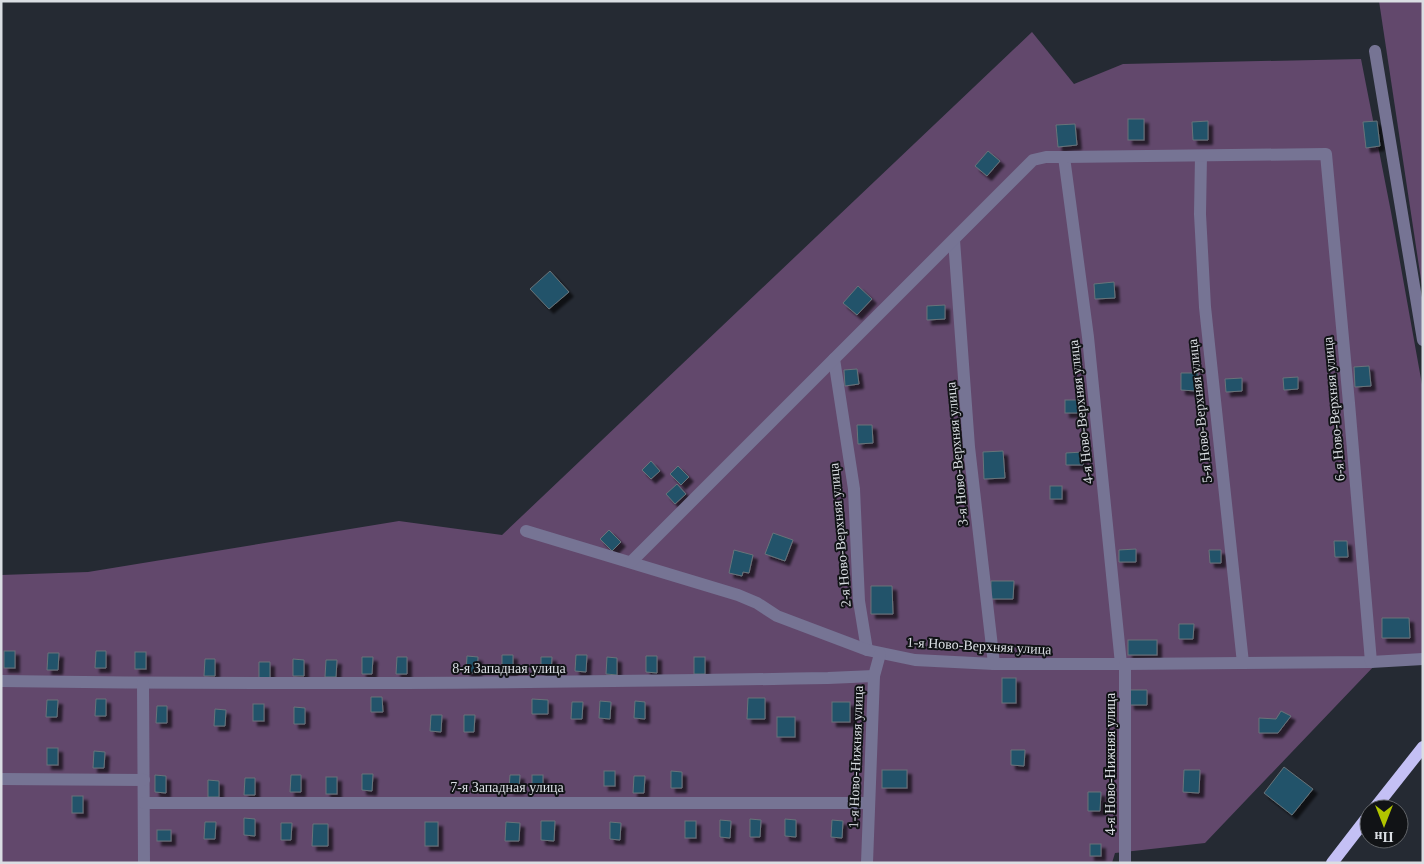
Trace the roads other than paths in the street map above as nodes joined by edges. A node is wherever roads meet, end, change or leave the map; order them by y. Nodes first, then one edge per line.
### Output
1 (1376, 51) dead end
2 (1064, 156) junction
3 (1201, 156) junction
4 (954, 240) junction
5 (1423, 340) edge
6 (834, 359) junction
7 (526, 531) dead end
8 (631, 562) junction
9 (873, 652) junction
10 (1423, 659) edge
11 (1370, 662) junction
12 (994, 664) junction
13 (1123, 664) junction
14 (1243, 664) junction
15 (874, 676) junction
16 (1, 681) edge
17 (143, 683) junction
18 (1423, 747) edge
19 (1, 779) edge
20 (144, 780) junction
21 (1382, 799) edge
22 (144, 803) junction
23 (869, 803) junction
24 (1359, 828) edge
25 (144, 863) edge
26 (867, 863) edge
27 (1125, 863) edge
28 (1332, 863) edge

1 - 5 street
2 - 3 street
2 - 4 street
2 - 13 street, 4-я Ново-Верхняя улица
3 - 11 street, 6-я Ново-Верхняя улица
3 - 14 street, 5-я Ново-Верхняя улица
4 - 6 street
4 - 12 street, 3-я Ново-Верхняя улица
6 - 8 street
6 - 9 street, 2-я Ново-Верхняя улица
7 - 8 street, 1-я Ново-Верхняя улица
8 - 9 street, 1-я Ново-Верхняя улица
9 - 12 street, 1-я Ново-Верхняя улица
9 - 15 street, 1-я Ново-Нижняя улица
10 - 11 street, 1-я Ново-Верхняя улица
11 - 14 street, 1-я Ново-Верхняя улица
12 - 13 street, 1-я Ново-Верхняя улица
13 - 14 street, 1-я Ново-Верхняя улица
13 - 27 street, 4-я Ново-Нижняя улица
15 - 17 street, 8-я Западная улица
15 - 23 street, 1-я Ново-Нижняя улица
16 - 17 street, 8-я Западная улица
17 - 20 street
18 - 21 main road
19 - 20 street
20 - 22 street
22 - 23 street, 7-я Западная улица
22 - 25 street
23 - 26 street, 1-я Ново-Нижняя улица
24 - 28 main road

